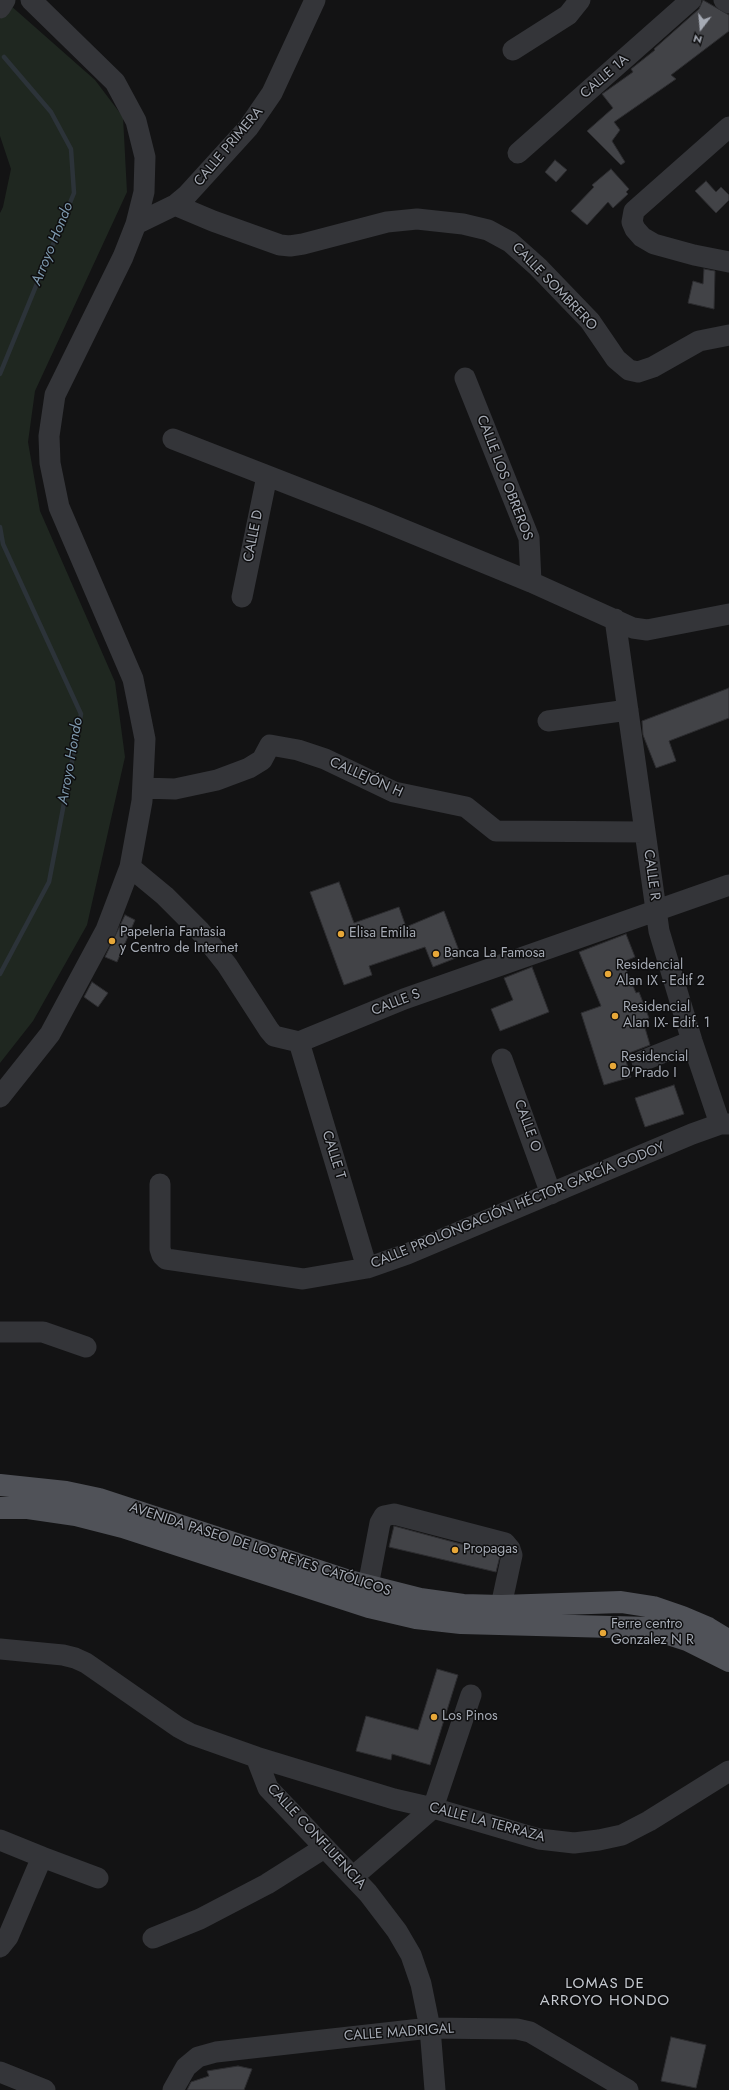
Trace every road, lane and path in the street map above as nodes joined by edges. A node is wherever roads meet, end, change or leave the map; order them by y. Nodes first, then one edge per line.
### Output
1 (5, 0) edge
2 (31, 0) edge
3 (316, 0) edge
4 (580, 0) edge
5 (691, 0) edge
6 (724, 0) edge
7 (729, 3) edge
8 (0, 8) edge
9 (512, 50) dead end
10 (729, 127) edge
11 (518, 153) dead end
12 (175, 205) junction
13 (136, 224) junction
14 (729, 262) edge
15 (729, 335) edge
16 (465, 378) dead end
17 (173, 439) dead end
18 (267, 476) junction
19 (531, 582) junction
20 (242, 597) dead end
21 (729, 614) edge
22 (615, 619) junction
23 (628, 710) junction
24 (548, 721) dead end
25 (143, 788) junction
26 (644, 832) junction
27 (130, 867) junction
28 (729, 885) edge
29 (656, 912) junction
30 (692, 1041) junction
31 (299, 1042) junction
32 (502, 1058) dead end
33 (642, 1061) dead end
34 (0, 1097) edge
35 (725, 1124) edge
36 (160, 1184) dead end
37 (551, 1194) junction
38 (367, 1268) junction
39 (0, 1332) edge
40 (86, 1347) dead end
41 (0, 1485) edge
42 (0, 1508) edge
43 (368, 1586) junction
44 (501, 1606) junction
45 (729, 1641) edge
46 (0, 1649) edge
47 (729, 1661) edge
48 (471, 1695) dead end
49 (256, 1757) junction
50 (729, 1771) edge
51 (719, 1784) edge
52 (433, 1808) junction
53 (0, 1840) edge
54 (324, 1848) junction
55 (42, 1857) junction
56 (354, 1876) junction
57 (98, 1878) dead end
58 (153, 1938) dead end
59 (0, 1947) edge
60 (430, 2028) junction
61 (0, 2072) edge
62 (36, 2089) edge
63 (173, 2090) edge
64 (435, 2090) edge
65 (628, 2090) edge

1 - 8 street
2 - 13 street
3 - 12 street, CALLE PRIMERA
4 - 9 street
5 - 11 street, CALLE 1A
6 - 7 street
10 - 14 street
12 - 13 street, CALLE PRIMERA
12 - 15 street, CALLE SOMBRERO
13 - 25 street
16 - 19 street, CALLE LOS OBREROS
17 - 18 street
18 - 19 street
18 - 20 street, CALLE D
19 - 22 street
21 - 22 street
22 - 23 street, CALLE R
23 - 24 street
23 - 26 street, CALLE R
25 - 26 street, CALLEJÓN H
25 - 27 street
26 - 29 street, CALLE R
27 - 31 street
27 - 34 street
28 - 29 street, CALLE S
29 - 30 street, CALLE R
29 - 31 street, CALLE S
30 - 33 street
30 - 35 street, CALLE R
31 - 38 street, CALLE T
32 - 37 street, CALLE O
35 - 37 street, CALLE PROLONGACIÓN HÉCTOR GARCÍA GODOY
36 - 38 street, CALLE PROLONGACIÓN HÉCTOR GARCÍA GODOY
37 - 38 street, CALLE PROLONGACIÓN HÉCTOR GARCÍA GODOY
39 - 40 street
41 - 43 main road, AVENIDA PASEO DE LOS REYES CATÓLICOS
42 - 47 main road, AVENIDA PASEO DE LOS REYES CATÓLICOS
43 - 44 main road, AVENIDA PASEO DE LOS REYES CATÓLICOS
43 - 44 street
44 - 45 main road, AVENIDA PASEO DE LOS REYES CATÓLICOS
46 - 49 street
48 - 52 street
49 - 52 street, CALLE LA TERRAZA
49 - 54 street, CALLE CONFLUENCIA
50 - 51 street, CALLE LA TERRAZA
51 - 52 street, CALLE LA TERRAZA
52 - 56 street
53 - 55 street
54 - 56 street, CALLE CONFLUENCIA
54 - 58 street
55 - 57 street
55 - 59 street
56 - 60 street, CALLE CONFLUENCIA
60 - 63 street, CALLE MADRIGAL
60 - 64 street, CALLE CONFLUENCIA
60 - 65 street, CALLE MADRIGAL
61 - 62 street

